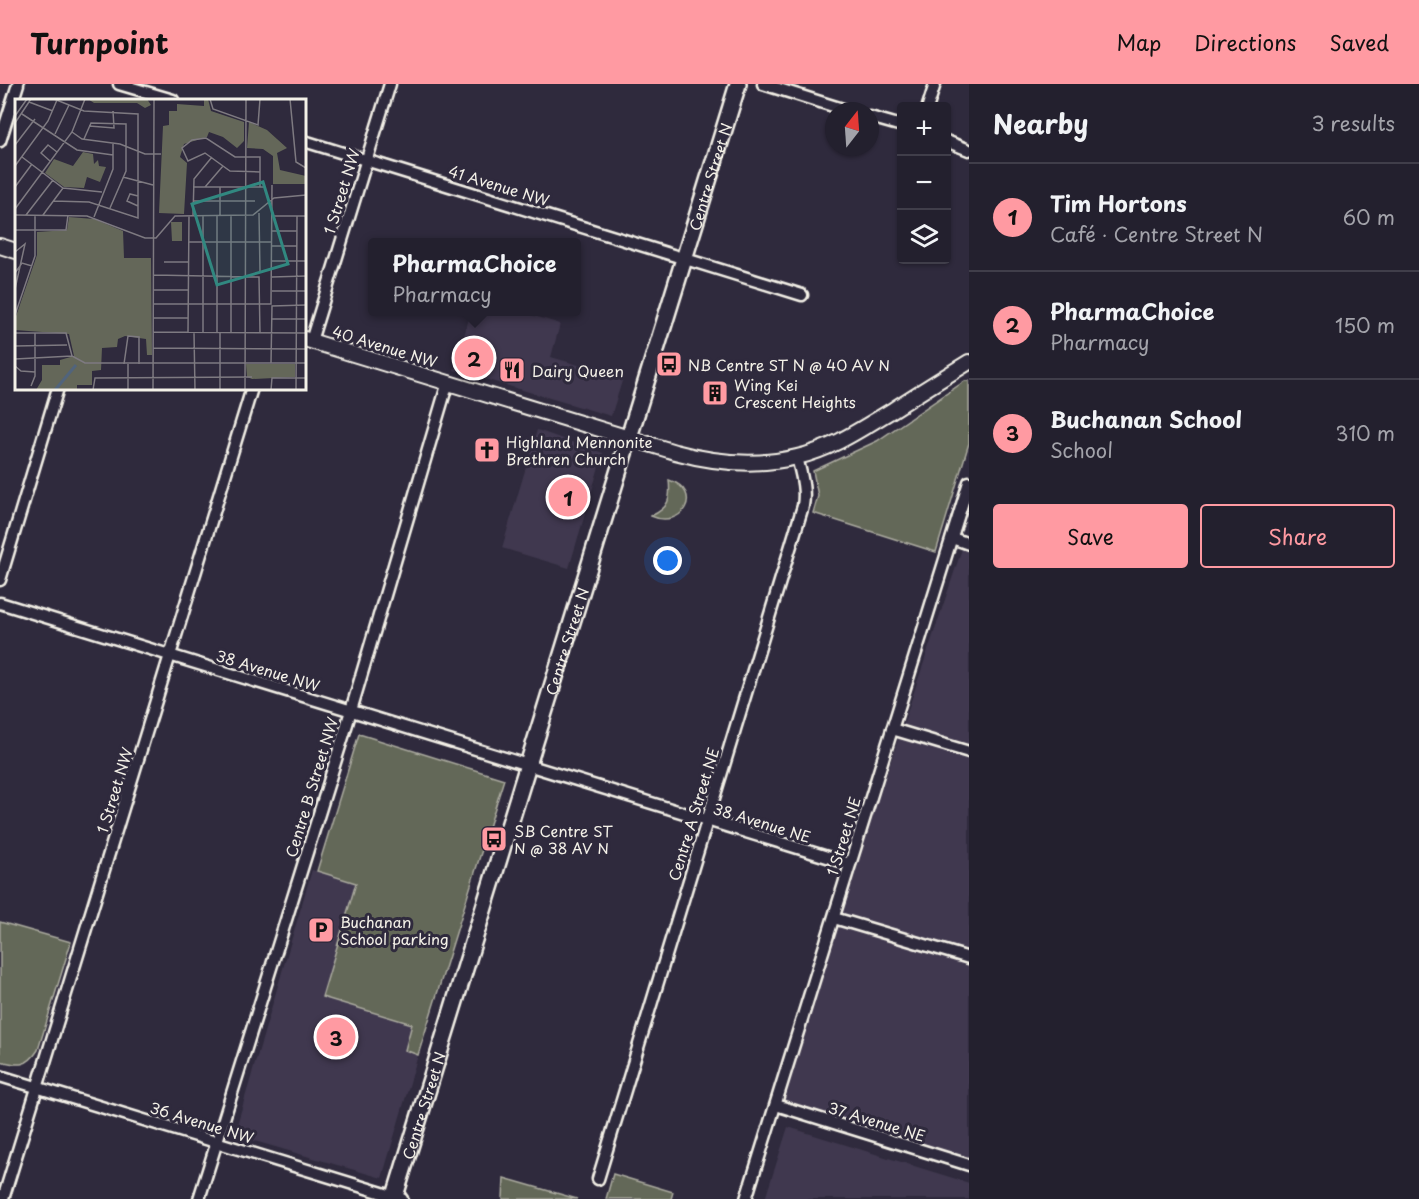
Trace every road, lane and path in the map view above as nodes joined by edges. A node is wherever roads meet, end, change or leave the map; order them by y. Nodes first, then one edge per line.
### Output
1 (18, 84) edge
2 (119, 84) edge
3 (390, 84) edge
4 (738, 84) edge
5 (763, 84) edge
6 (935, 84) edge
7 (170, 99) edge
8 (929, 102) edge
9 (825, 103) edge
10 (879, 120) edge
11 (897, 125) edge
12 (0, 141) edge
13 (306, 142) edge
14 (951, 143) edge
15 (969, 150) edge
16 (366, 160) junction
17 (0, 246) edge
18 (15, 251) edge
19 (685, 258) junction
20 (802, 295) dead end
21 (308, 340) edge
22 (969, 362) edge
23 (448, 382) junction
24 (57, 390) edge
25 (251, 390) edge
26 (628, 438) junction
27 (797, 457) junction
28 (969, 482) edge
29 (952, 538) junction
30 (969, 544) edge
31 (0, 580) edge
32 (0, 603) edge
33 (171, 656) junction
34 (350, 711) junction
35 (892, 729) junction
36 (969, 752) edge
37 (528, 764) junction
38 (707, 820) junction
39 (850, 864) junction
40 (834, 918) junction
41 (969, 958) edge
42 (0, 1076) edge
43 (37, 1087) junction
44 (776, 1105) junction
45 (217, 1142) junction
46 (969, 1165) edge
47 (598, 1179) dead end
48 (397, 1198) edge
49 (3, 1199) edge
50 (199, 1199) edge
51 (746, 1199) edge

1 - 12 street
2 - 7 street
3 - 16 street, 1 Street NW
4 - 19 main road, Centre Street N
5 - 9 street
6 - 8 street
10 - 11 street
13 - 16 street, 41 Avenue NW
14 - 15 street
16 - 19 street, 41 Avenue NW
16 - 21 street, 1 Street NW
17 - 18 street
19 - 20 street, 41 Avenue NW
19 - 26 main road, Centre Street N
21 - 23 street, 40 Avenue NW
22 - 27 street, 40 Avenue NW
23 - 26 street, 40 Avenue NW
23 - 34 street, Centre B Street NW
24 - 31 street
25 - 33 street, 1 Street NW
26 - 27 street, 40 Avenue NW
26 - 37 main road, Centre Street N
27 - 38 street, Centre A Street NE
28 - 29 street, 1 Street NE
29 - 30 street
29 - 35 street, 1 Street NE
32 - 33 street, 38 Avenue NW
33 - 34 street, 38 Avenue NW
33 - 43 street, 1 Street NW
34 - 37 street, 38 Avenue NW
34 - 45 street, Centre B Street NW
35 - 36 street
35 - 39 street, 1 Street NE
37 - 38 street, 38 Avenue NE
37 - 48 main road, Centre Street N
38 - 39 street, 38 Avenue NE
38 - 47 street, Centre A Street NE
39 - 40 street, 1 Street NE
40 - 41 street
40 - 44 street, 1 Street NE
42 - 43 street, 36 Avenue NW
43 - 45 street, 36 Avenue NW
43 - 49 street, 1 Street NW
44 - 46 street, 37 Avenue NE
44 - 51 street, 1 Street NE
45 - 48 street, 36 Avenue NW
45 - 50 street, Centre B Street NW

